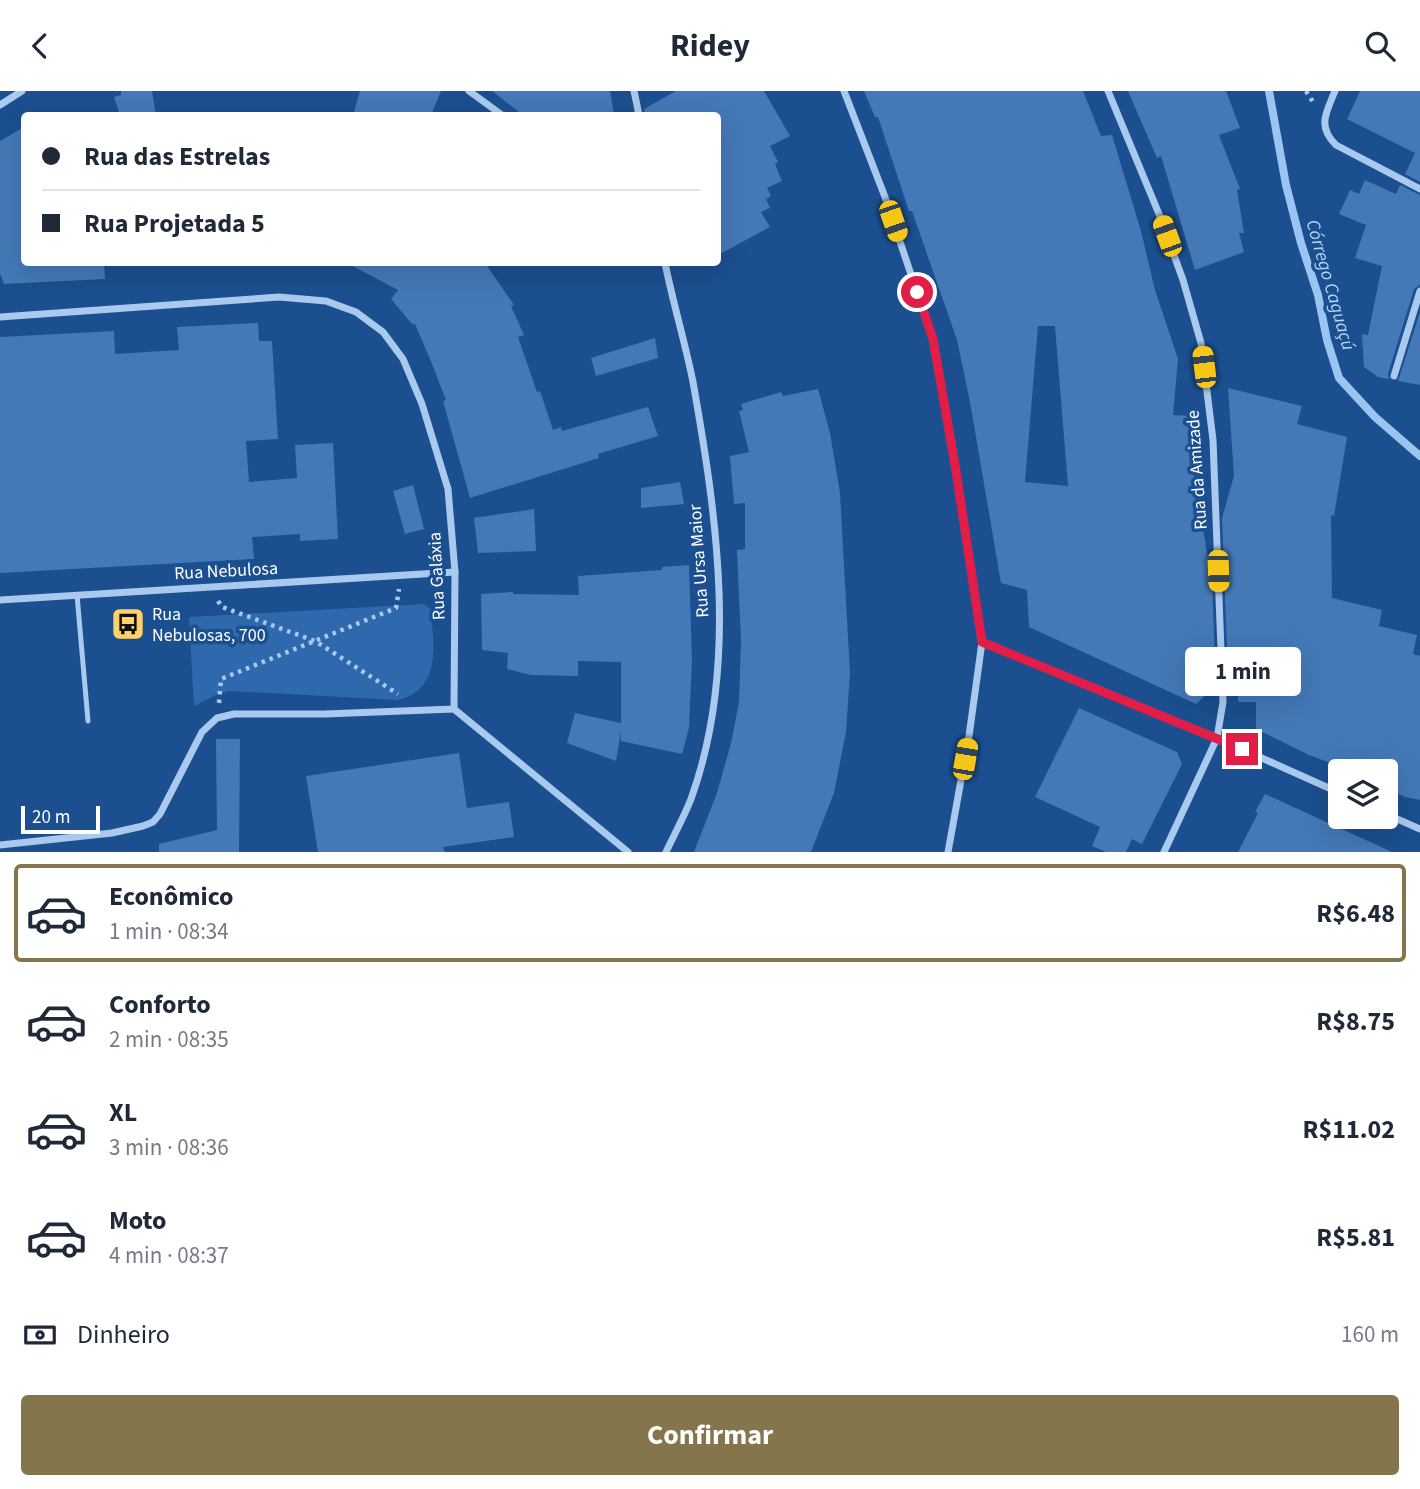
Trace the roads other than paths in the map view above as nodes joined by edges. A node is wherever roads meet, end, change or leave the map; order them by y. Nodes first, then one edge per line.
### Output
1 (22, 91) edge
2 (469, 91) edge
3 (634, 91) edge
4 (844, 91) edge
5 (1108, 91) edge
6 (1335, 91) edge
7 (0, 105) edge
8 (498, 112) edge
9 (638, 112) edge
10 (1420, 189) edge
11 (666, 266) edge
12 (1420, 291) edge
13 (0, 317) edge
14 (1394, 376) dead end
15 (455, 572) junction
16 (77, 595) junction
17 (0, 600) edge
18 (982, 642) junction
19 (454, 709) junction
20 (88, 721) dead end
21 (1217, 738) junction
22 (1328, 788) edge
23 (1398, 819) edge
24 (1420, 829) edge
25 (0, 845) edge
26 (628, 852) edge
27 (666, 852) edge
28 (948, 852) edge
29 (1164, 852) edge

1 - 7 street
2 - 8 street
3 - 9 street
4 - 18 street
5 - 21 street, Rua da Amizade
6 - 10 street
11 - 27 street, Rua Ursa Maior
12 - 14 street
13 - 15 street, Rua Galáxia
15 - 16 street, Rua Nebulosa
15 - 19 street, Rua Galáxia
16 - 17 street, Rua Nebulosa
16 - 20 lane
18 - 21 street
18 - 28 street
19 - 25 street
19 - 26 street
21 - 22 street
21 - 29 street, Rua da Amizade
23 - 24 street

